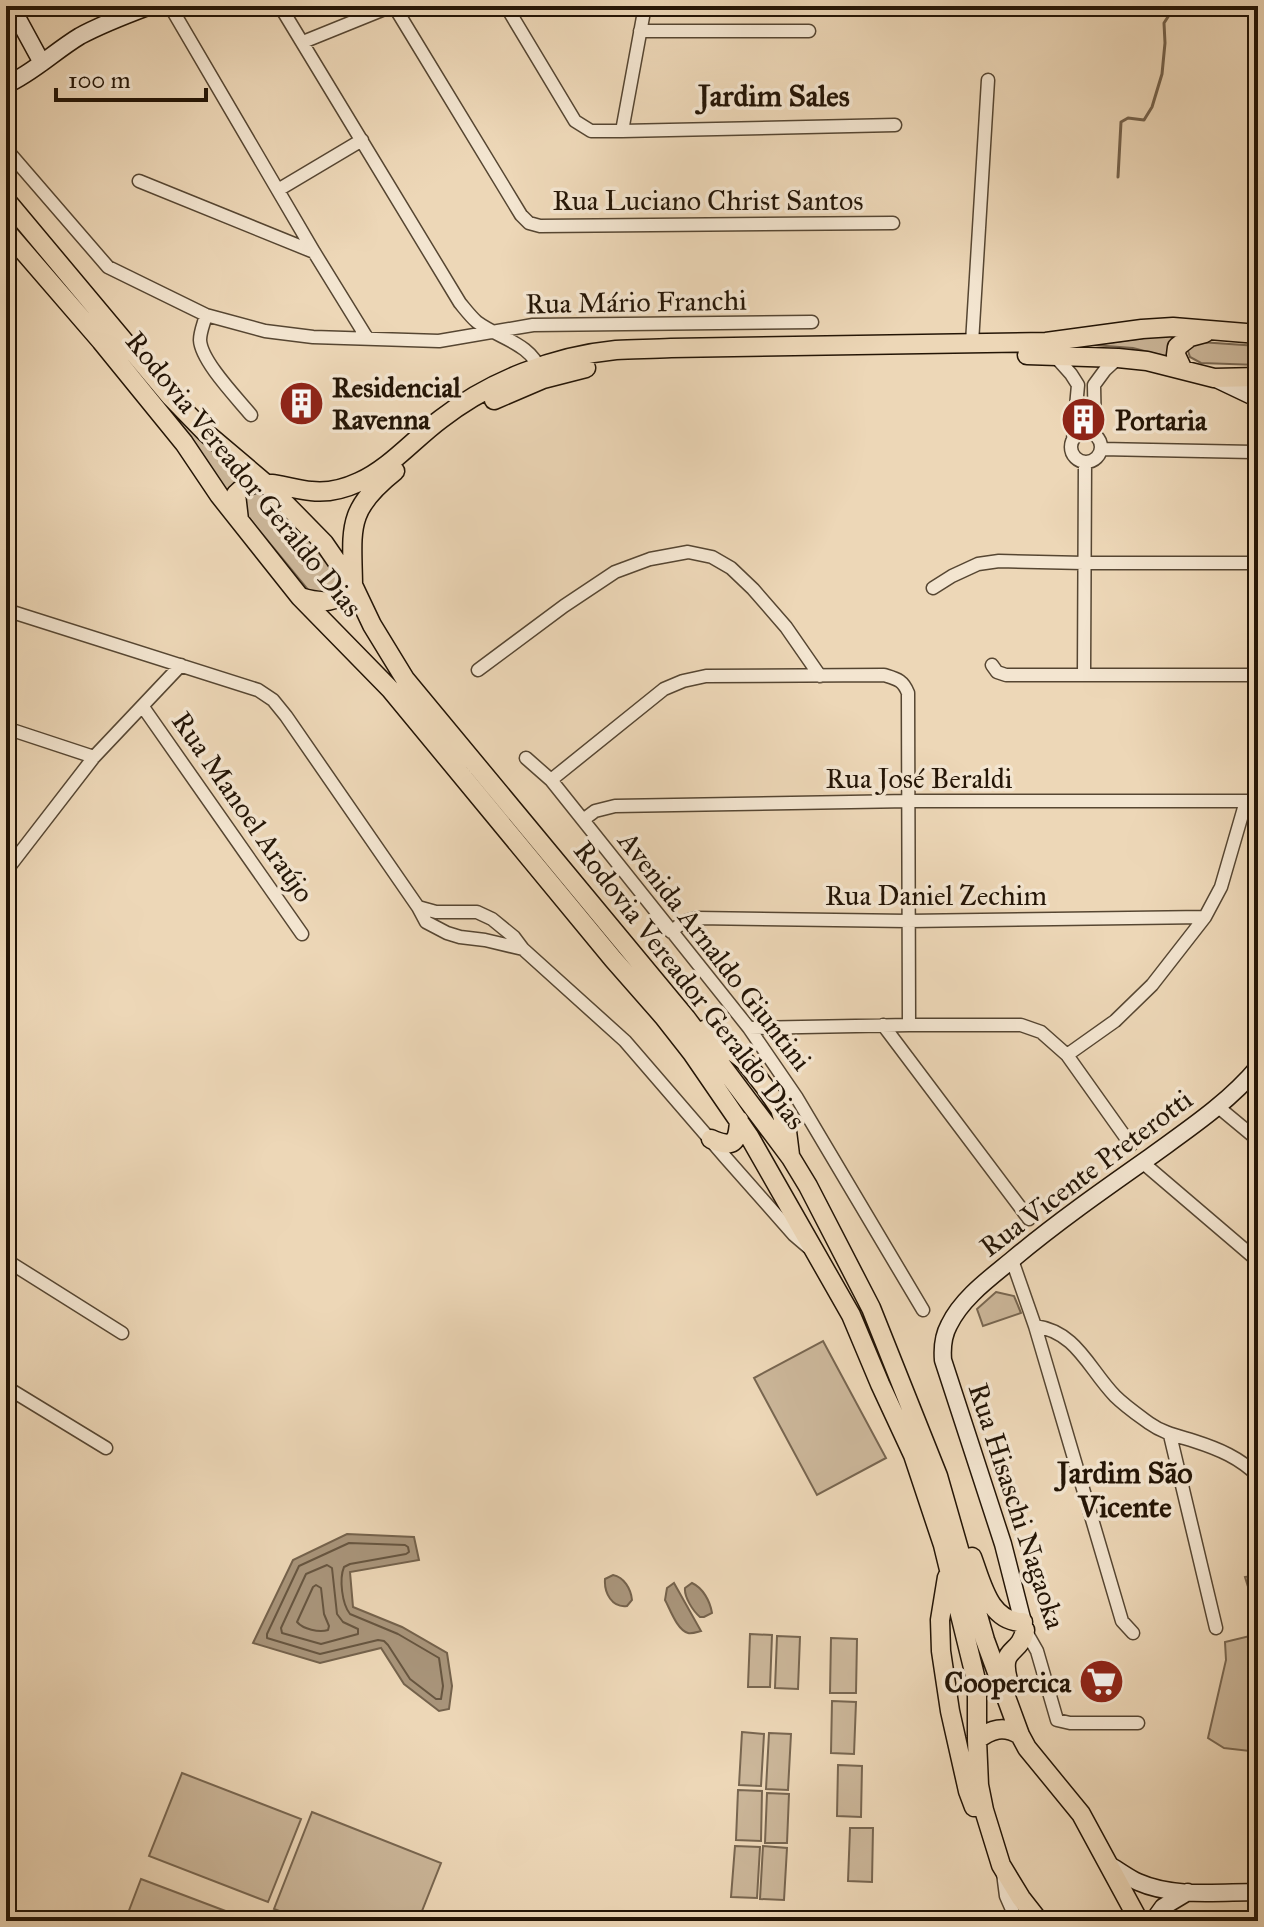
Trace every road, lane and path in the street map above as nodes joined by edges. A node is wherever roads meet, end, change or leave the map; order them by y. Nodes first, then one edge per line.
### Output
1 (11, 6) edge
2 (150, 6) edge
3 (170, 6) edge
4 (280, 6) edge
5 (393, 6) edge
6 (506, 6) edge
7 (645, 6) edge
8 (640, 31) junction
9 (809, 31) dead end
10 (303, 42) junction
11 (42, 63) junction
12 (988, 80) dead end
13 (6, 85) edge
14 (895, 125) dead end
15 (622, 131) junction
16 (362, 140) junction
17 (6, 149) edge
18 (139, 181) dead end
19 (278, 190) junction
20 (6, 200) edge
21 (893, 223) dead end
22 (6, 231) edge
23 (314, 252) junction
24 (206, 315) junction
25 (812, 322) dead end
26 (1211, 331) junction
27 (496, 333) junction
28 (1258, 334) edge
29 (367, 338) junction
30 (972, 343) junction
31 (1054, 355) junction
32 (1118, 358) junction
33 (1183, 370) junction
34 (541, 373) junction
35 (1258, 377) edge
36 (1214, 378) junction
37 (1078, 385) junction
38 (1094, 385) junction
39 (1258, 399) edge
40 (251, 415) dead end
41 (1095, 435) junction
42 (1073, 440) junction
43 (1101, 449) junction
44 (1253, 452) dead end
45 (231, 454) junction
46 (1085, 462) junction
47 (265, 483) junction
48 (313, 491) junction
49 (240, 522) junction
50 (1084, 563) junction
51 (1258, 563) edge
52 (353, 585) junction
53 (933, 588) dead end
54 (300, 597) junction
55 (6, 610) edge
56 (181, 665) junction
57 (992, 665) dead end
58 (478, 670) dead end
59 (1084, 674) junction
60 (1258, 675) edge
61 (820, 676) junction
62 (143, 707) junction
63 (6, 728) edge
64 (94, 757) junction
65 (526, 758) dead end
66 (551, 780) junction
67 (909, 801) junction
68 (1252, 801) edge
69 (583, 820) junction
70 (6, 846) edge
71 (20, 851) junction
72 (6, 871) edge
73 (418, 907) junction
74 (477, 912) junction
75 (1205, 917) junction
76 (908, 921) junction
77 (671, 932) junction
78 (302, 934) dead end
79 (474, 939) junction
80 (523, 949) junction
81 (686, 1018) junction
82 (883, 1025) junction
83 (909, 1025) junction
84 (749, 1028) junction
85 (1067, 1055) junction
86 (1258, 1067) edge
87 (773, 1082) junction
88 (797, 1098) junction
89 (1217, 1106) junction
90 (780, 1109) junction
91 (739, 1120) junction
92 (711, 1139) junction
93 (1258, 1140) edge
94 (1131, 1145) dead end
95 (756, 1147) junction
96 (726, 1158) junction
97 (1142, 1162) junction
98 (795, 1165) junction
99 (772, 1176) junction
100 (793, 1215) junction
101 (1029, 1219) dead end
102 (828, 1225) junction
103 (820, 1258) junction
104 (6, 1260) edge
105 (1012, 1260) junction
106 (1258, 1261) edge
107 (923, 1310) dead end
108 (950, 1323) joint
109 (1035, 1326) junction
110 (122, 1333) dead end
111 (6, 1387) edge
112 (1170, 1435) junction
113 (106, 1448) dead end
114 (1258, 1476) edge
115 (956, 1540) junction
116 (949, 1566) junction
117 (1024, 1626) junction
118 (1216, 1628) dead end
119 (1133, 1633) dead end
120 (1009, 1703) junction
121 (1138, 1723) dead end
122 (1020, 1735) junction
123 (977, 1740) junction
124 (994, 1844) junction
125 (1002, 1866) junction
126 (1111, 1866) junction
127 (1188, 1892) junction
128 (1258, 1892) edge
129 (1015, 1919) edge
130 (1039, 1921) edge
131 (1139, 1921) edge
132 (1153, 1921) edge

1 - 11 street
2 - 11 street
3 - 19 street
4 - 10 street
5 - 10 street
5 - 21 street, Rua Luciano Christ Santos
6 - 15 street
7 - 8 street
8 - 9 street
8 - 15 street
10 - 16 street
11 - 13 street
12 - 30 street
14 - 15 street
16 - 19 street
16 - 27 street
17 - 24 street, Rua Mário Franchi
18 - 23 street
19 - 23 street
20 - 45 main road, Rodovia Vereador Geraldo Dias
22 - 49 main road, Rodovia Vereador Geraldo Dias
23 - 29 street
24 - 29 street, Rua Mário Franchi
24 - 40 street
25 - 27 street, Rua Mário Franchi
26 - 28 main road
26 - 30 main road
26 - 33 main road
27 - 29 street, Rua Mário Franchi
27 - 34 street
30 - 34 main road
31 - 32 main road
31 - 34 main road
31 - 37 street
32 - 33 main road
32 - 38 street
33 - 36 main road
34 - 48 main road
34 - 52 main road
35 - 36 main road
36 - 39 street
37 - 38 street
37 - 42 street
38 - 41 street
41 - 42 street
41 - 43 street
42 - 46 street
43 - 44 street
43 - 46 street
45 - 47 main road, Rodovia Vereador Geraldo Dias
45 - 48 main road
46 - 50 street
47 - 48 main road
47 - 49 main road
47 - 52 main road, Rodovia Vereador Geraldo Dias
49 - 54 main road, Rodovia Vereador Geraldo Dias
50 - 51 street
50 - 53 street
50 - 59 street
52 - 54 main road
52 - 81 main road, Rodovia Vereador Geraldo Dias
54 - 91 main road, Rodovia Vereador Geraldo Dias
55 - 56 street
56 - 62 street
56 - 73 street
57 - 59 street
58 - 61 street
59 - 60 street
61 - 66 street
61 - 67 street
62 - 64 street
62 - 78 street, Rua Manoel Araújo
63 - 64 street
64 - 71 street
65 - 66 street, Avenida Arnaldo Giuntini
66 - 69 street, Avenida Arnaldo Giuntini
67 - 68 street, Rua José Beraldi
67 - 69 street, Rua José Beraldi
67 - 76 street
68 - 75 street
69 - 77 street, Avenida Arnaldo Giuntini
70 - 71 street
71 - 72 street
73 - 74 street
73 - 79 street
74 - 79 street
74 - 80 street
75 - 76 street, Rua Daniel Zechim
75 - 85 street
76 - 77 street, Rua Daniel Zechim
76 - 83 street
77 - 84 street, Avenida Arnaldo Giuntini
79 - 80 street
80 - 92 street
81 - 87 main road
81 - 98 main road, Rodovia Vereador Geraldo Dias
82 - 83 street
82 - 84 street
82 - 101 street
83 - 85 street
84 - 87 street, Avenida Arnaldo Giuntini
85 - 94 street
86 - 89 street, Rua Vicente Preterotti
87 - 88 street, Avenida Arnaldo Giuntini
87 - 90 main road
88 - 90 street
88 - 107 street, Avenida Arnaldo Giuntini
89 - 93 street
89 - 97 street, Rua Vicente Preterotti
90 - 98 main road
91 - 92 main road
91 - 95 main road, Rodovia Vereador Geraldo Dias
92 - 96 street
95 - 96 main road
95 - 99 main road, Rodovia Vereador Geraldo Dias
96 - 103 street
97 - 105 street, Rua Vicente Preterotti
97 - 106 street
98 - 99 main road
98 - 102 main road, Rodovia Vereador Geraldo Dias
99 - 100 main road, Rodovia Vereador Geraldo Dias
100 - 102 main road
100 - 103 main road, Rodovia Vereador Geraldo Dias
102 - 115 main road, Rodovia Vereador Geraldo Dias
103 - 116 main road, Rodovia Vereador Geraldo Dias
104 - 110 street
105 - 108 street, Rua Vicente Preterotti
105 - 109 street
108 - 117 street, Rua Hisaschi Nagaoka
109 - 112 street
109 - 119 street
111 - 113 street
112 - 114 street
112 - 118 street
115 - 117 main road
115 - 120 main road, Rodovia Vereador Geraldo Dias
116 - 123 main road, Rodovia Vereador Geraldo Dias
116 - 124 main road
117 - 120 main road
117 - 121 street, Rua Hisaschi Nagaoka
120 - 122 main road, Rodovia Vereador Geraldo Dias
122 - 123 main road
122 - 126 main road, Rodovia Vereador Geraldo Dias
123 - 124 main road, Rodovia Vereador Geraldo Dias
124 - 125 main road, Rodovia Vereador Geraldo Dias
125 - 129 street
125 - 130 main road, Rodovia Vereador Geraldo Dias
126 - 127 street
126 - 131 main road, Rodovia Vereador Geraldo Dias
127 - 128 street
127 - 132 street

